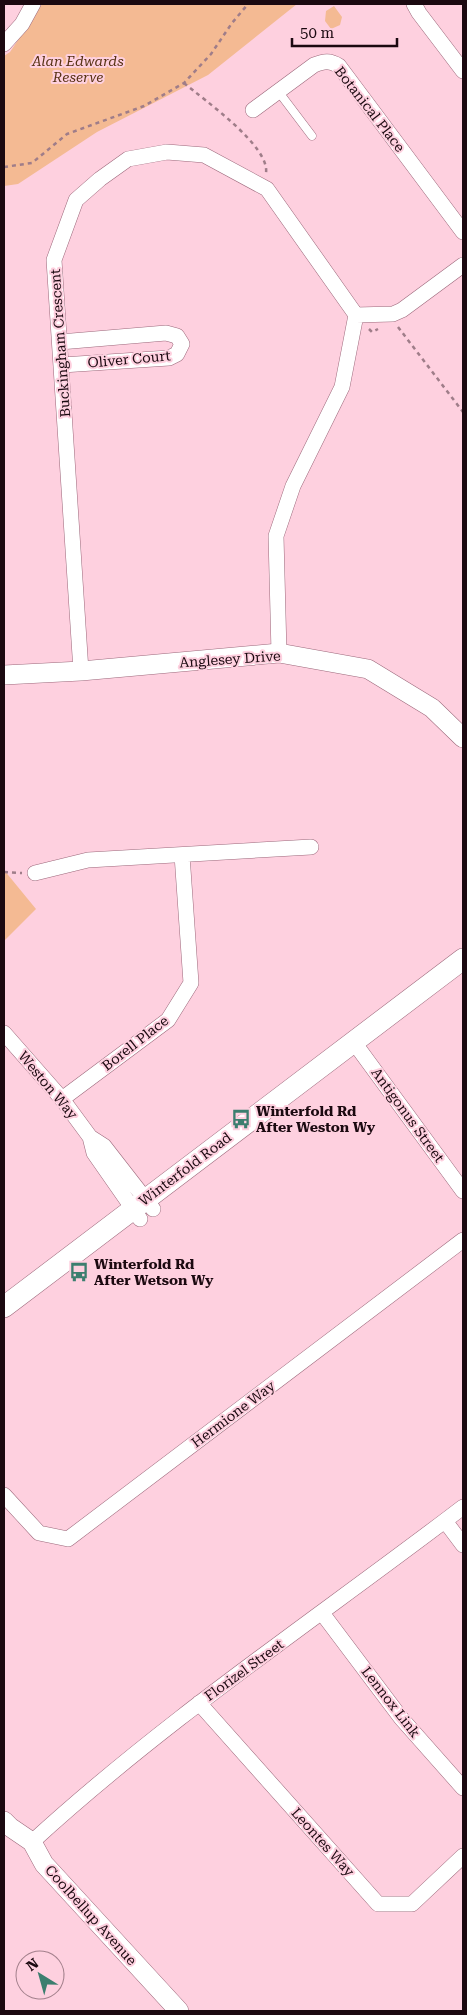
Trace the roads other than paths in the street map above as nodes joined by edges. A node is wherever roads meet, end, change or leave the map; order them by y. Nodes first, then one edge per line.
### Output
1 (33, 4) edge
2 (414, 4) edge
3 (4, 44) edge
4 (463, 71) edge
5 (278, 91) junction
6 (253, 110) dead end
7 (312, 136) dead end
8 (463, 232) edge
9 (463, 265) edge
10 (356, 315) junction
11 (60, 342) junction
12 (62, 365) junction
13 (279, 653) junction
14 (80, 671) junction
15 (4, 675) edge
16 (463, 736) edge
17 (311, 847) dead end
18 (182, 855) junction
19 (35, 873) dead end
20 (463, 959) edge
21 (463, 976) edge
22 (4, 1033) edge
23 (357, 1046) junction
24 (62, 1099) junction
25 (463, 1190) edge
26 (142, 1209) junction
27 (463, 1240) edge
28 (4, 1307) edge
29 (4, 1322) edge
30 (4, 1495) edge
31 (463, 1507) edge
32 (445, 1521) junction
33 (463, 1545) edge
34 (322, 1612) junction
35 (199, 1703) junction
36 (463, 1788) edge
37 (4, 1821) edge
38 (32, 1842) junction
39 (463, 1856) edge
40 (179, 2011) edge

1 - 3 street
2 - 4 street
5 - 6 street, Botanical Place
5 - 7 lane
5 - 8 street, Botanical Place
9 - 10 street
10 - 11 street, Buckingham Crescent
10 - 13 street
11 - 12 street, Buckingham Crescent
11 - 12 street, Oliver Court
12 - 14 street, Buckingham Crescent
13 - 14 street, Anglesey Drive
13 - 16 street, Anglesey Drive
14 - 15 street, Anglesey Drive
17 - 18 street
18 - 19 street
18 - 24 street, Borell Place
20 - 23 main road, Winterfold Road
21 - 23 main road, Winterfold Road
22 - 24 street, Weston Way
23 - 25 street, Antigonus Street
23 - 26 main road, Winterfold Road
24 - 26 street, Weston Way
26 - 28 main road, Winterfold Road
26 - 29 main road, Winterfold Road
27 - 30 street, Hermione Way
31 - 32 street, Florizel Street
32 - 33 street
32 - 34 street, Florizel Street
34 - 35 street, Florizel Street
34 - 36 street, Lennox Link
35 - 38 street, Florizel Street
35 - 39 street, Leontes Way
37 - 38 street, Coolbellup Avenue
38 - 40 street, Coolbellup Avenue

